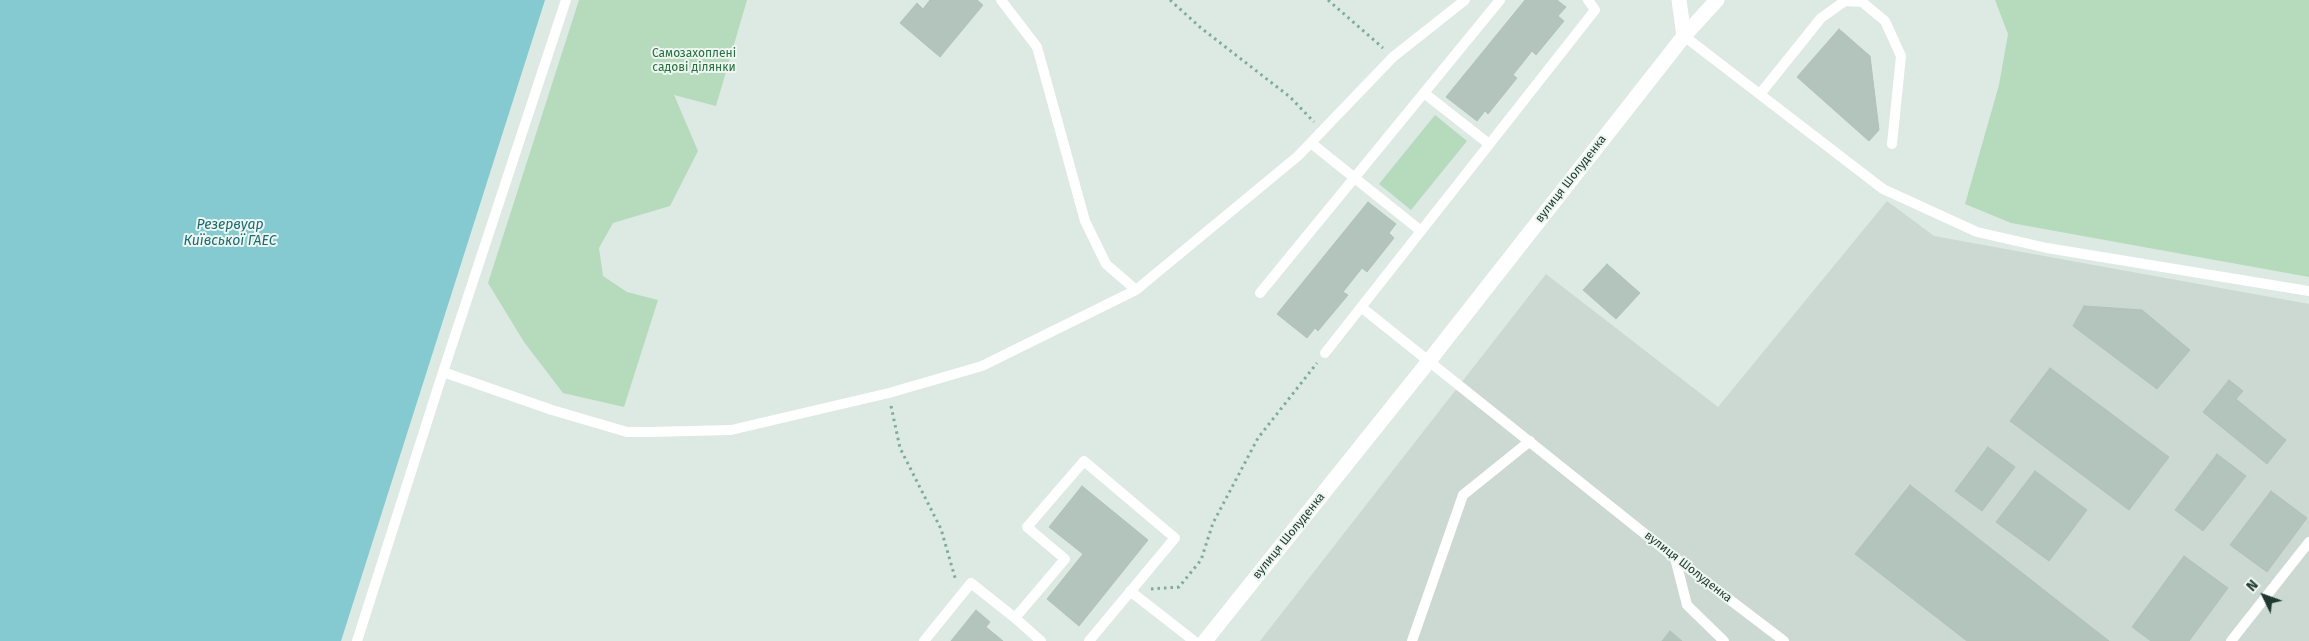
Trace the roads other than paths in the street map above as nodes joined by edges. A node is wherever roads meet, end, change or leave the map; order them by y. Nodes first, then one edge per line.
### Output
1 (566, 0) edge
2 (1001, 0) edge
3 (1465, 0) edge
4 (1500, 0) edge
5 (1588, 0) edge
6 (1678, 0) edge
7 (1717, 0) edge
8 (1684, 36) junction
9 (1424, 93) junction
10 (1760, 94) junction
11 (1311, 143) junction
12 (1489, 144) junction
13 (1892, 144) dead end
14 (1354, 178) junction
15 (1421, 231) junction
16 (1136, 290) junction
17 (2309, 291) edge
18 (1260, 293) dead end
19 (1360, 307) junction
20 (1325, 352) road end
21 (1429, 361) junction
22 (443, 372) junction
23 (1530, 441) junction
24 (2309, 542) edge
25 (1675, 558) junction
26 (1130, 591) junction
27 (1015, 618) junction
28 (357, 641) edge
29 (924, 641) edge
30 (1041, 641) edge
31 (1089, 641) edge
32 (1194, 641) edge
33 (1205, 641) edge
34 (1412, 641) edge
35 (1724, 641) edge
36 (1784, 641) edge
37 (2231, 641) edge

1 - 22 lane
2 - 16 lane
3 - 11 lane
4 - 9 lane
5 - 12 lane
6 - 8 main road
7 - 8 main road, вулиця Шолуденка
8 - 10 lane
8 - 21 main road, вулиця Шолуденка
9 - 12 lane
9 - 14 lane
10 - 13 lane
10 - 17 lane
11 - 14 lane
11 - 16 lane
12 - 15 lane
14 - 15 lane
14 - 18 lane
15 - 19 lane
16 - 22 lane
19 - 20 lane
19 - 21 lane
21 - 23 lane, вулиця Шолуденка
21 - 33 main road, вулиця Шолуденка
22 - 28 lane
23 - 25 lane, вулиця Шолуденка
23 - 34 lane
24 - 37 lane
25 - 35 lane
25 - 36 lane, вулиця Шолуденка
26 - 27 lane
26 - 31 lane
26 - 32 lane
27 - 29 lane
27 - 30 lane

